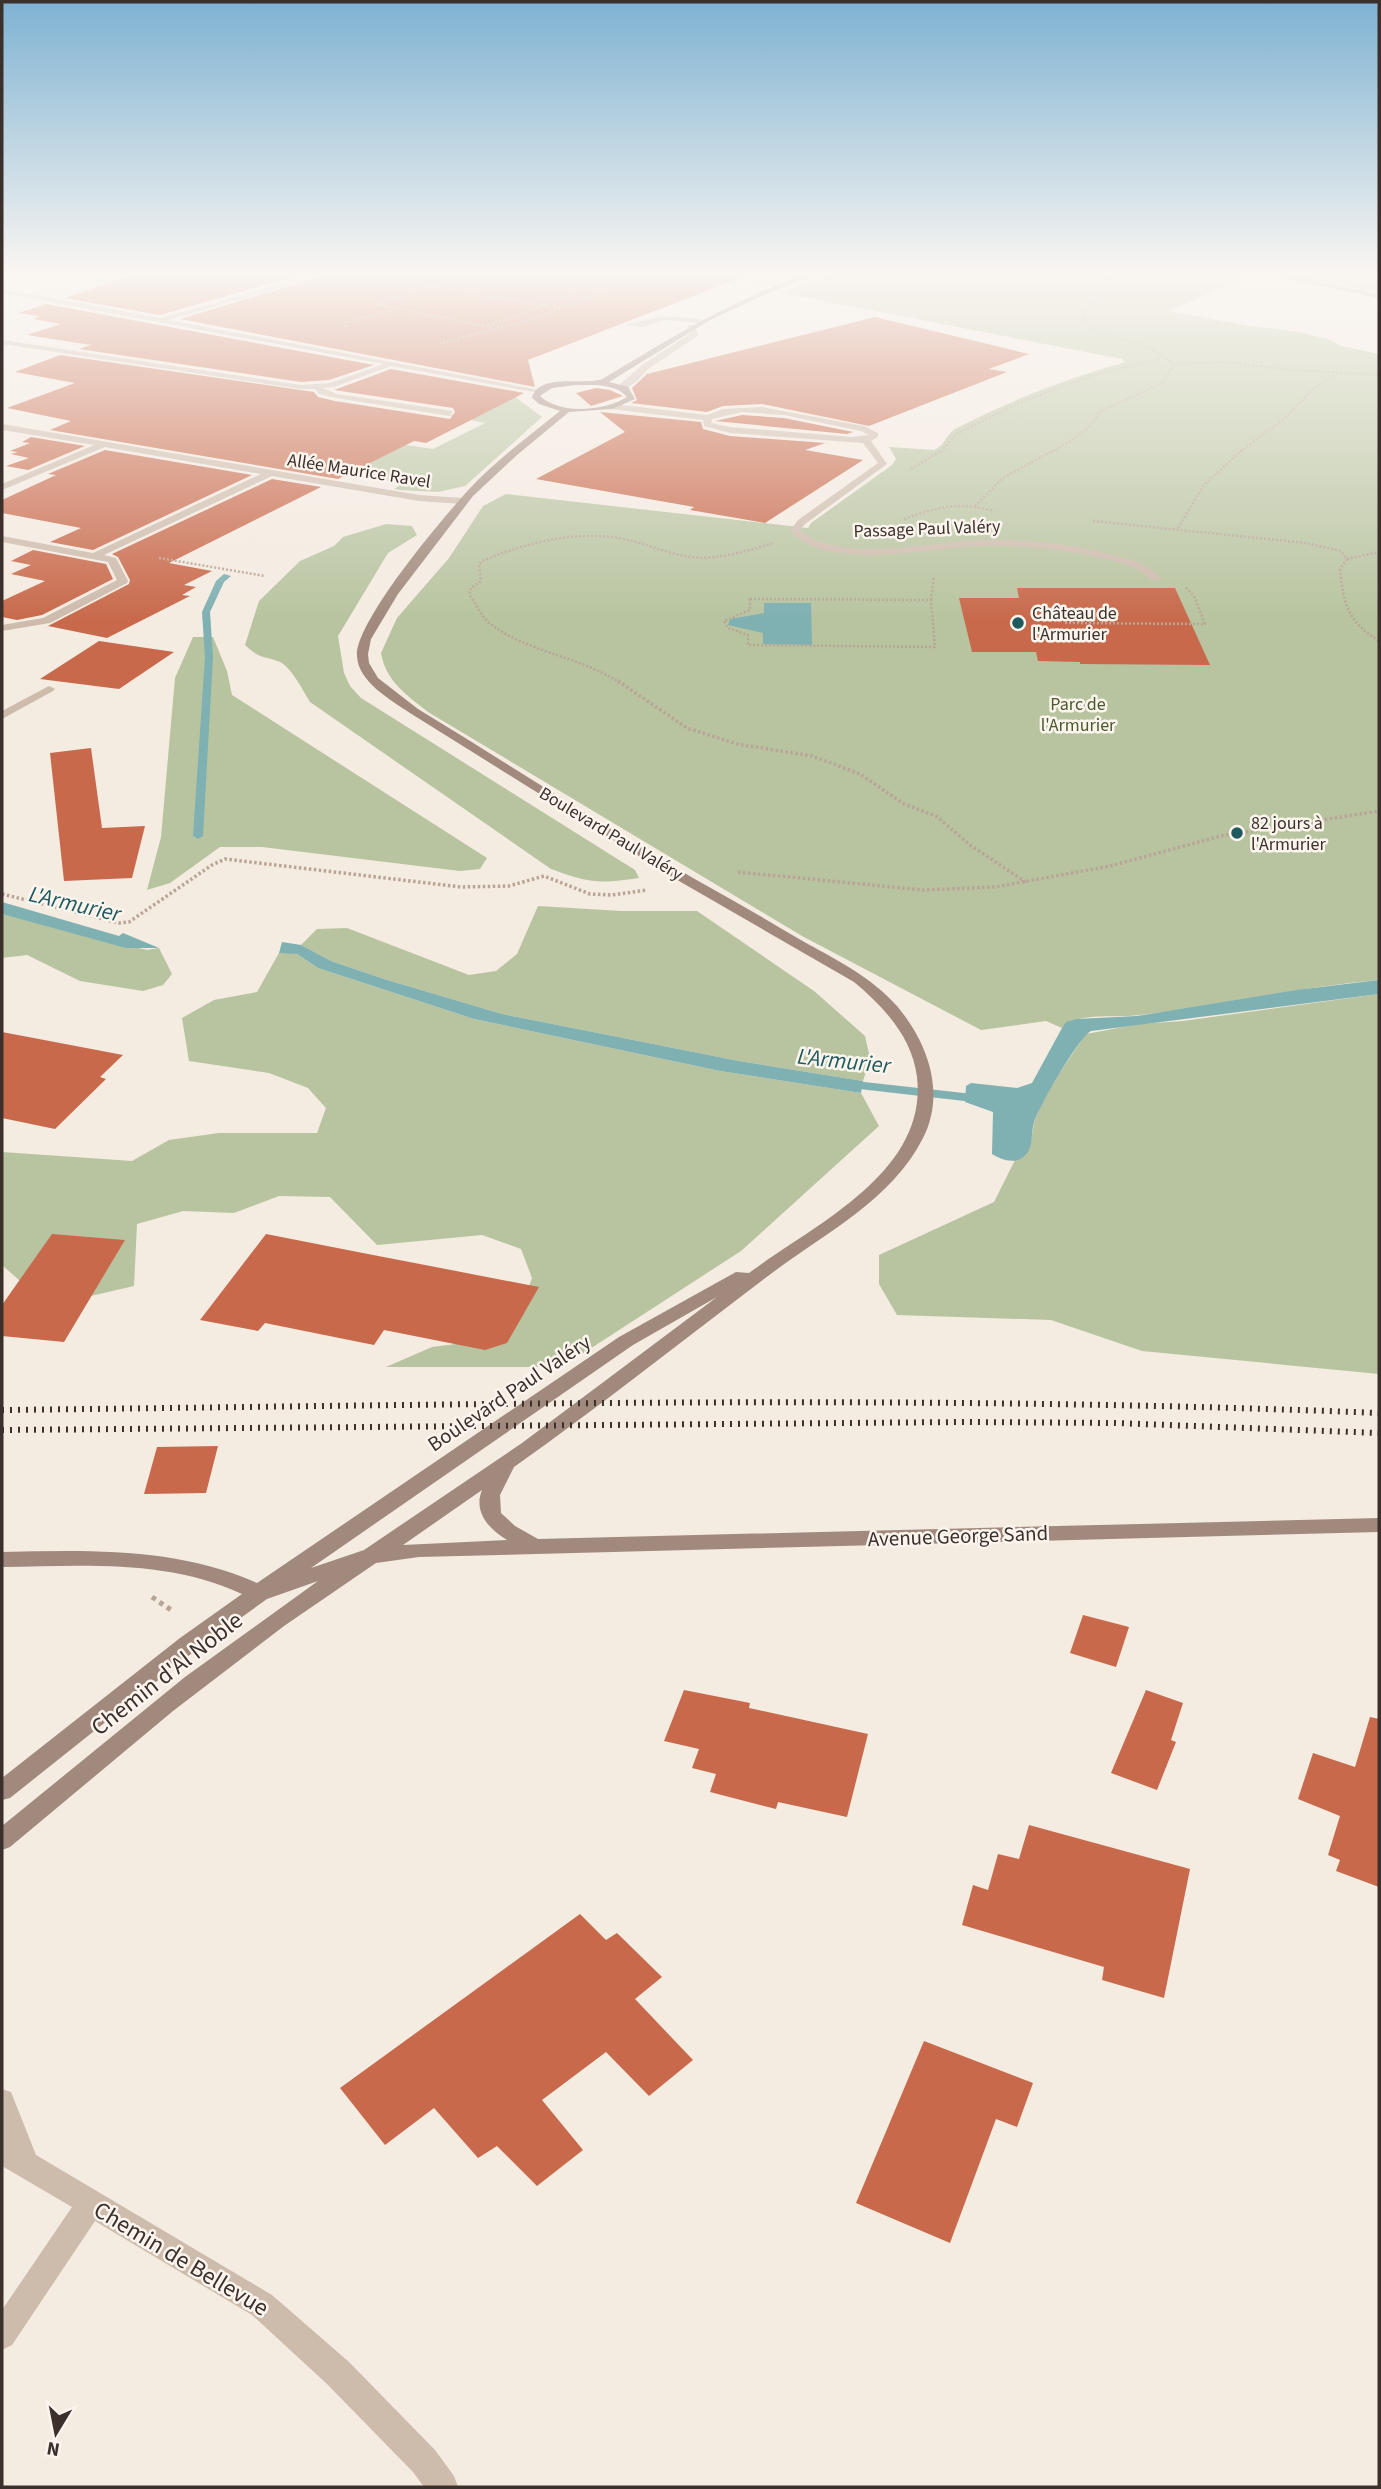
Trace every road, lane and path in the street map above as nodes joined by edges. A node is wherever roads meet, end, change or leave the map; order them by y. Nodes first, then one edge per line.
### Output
1 (318, 387) edge
2 (518, 387) edge
3 (554, 387) edge
4 (621, 387) edge
5 (1061, 387) edge
6 (1152, 387) edge
7 (1316, 387) edge
8 (540, 391) junction
9 (632, 397) junction
10 (613, 407) junction
11 (568, 409) junction
12 (721, 411) junction
13 (450, 413) dead end
14 (708, 418) junction
15 (2, 427) edge
16 (866, 440) junction
17 (103, 444) junction
18 (909, 470) dead end
19 (270, 473) junction
20 (2, 487) edge
21 (463, 501) junction
22 (975, 506) dead end
23 (1178, 528) dead end
24 (2, 540) edge
25 (784, 540) dead end
26 (93, 557) junction
27 (1347, 559) dead end
28 (217, 568) dead end
29 (265, 576) dead end
30 (1157, 579) dead end
31 (931, 600) joint
32 (2, 628) edge
33 (1379, 640) edge
34 (49, 689) dead end
35 (2, 716) edge
36 (1379, 811) edge
37 (736, 872) dead end
38 (1027, 883) junction
39 (658, 887) dead end
40 (2, 894) edge
41 (794, 1247) junction
42 (517, 1454) junction
43 (1379, 1525) edge
44 (536, 1548) junction
45 (370, 1556) junction
46 (2, 1559) edge
47 (259, 1593) junction
48 (2, 1791) edge
49 (2, 1840) edge
50 (2, 2101) edge
51 (13, 2157) edge
52 (90, 2204) junction
53 (2, 2335) edge
54 (443, 2487) edge

1 - 13 street
2 - 8 street
3 - 8 street
4 - 9 street
5 - 18 path
6 - 22 path
7 - 23 path
8 - 11 street
9 - 10 street
9 - 12 street, Passage Paul Valéry
10 - 11 street
10 - 14 street
11 - 21 street, Boulevard Paul Valéry
12 - 14 street, Passage Paul Valéry
12 - 16 street, Passage Paul Valéry
14 - 16 street
15 - 17 street, Allée Maurice Ravel
16 - 30 street, Passage Paul Valéry
17 - 19 street, Allée Maurice Ravel
17 - 20 street
19 - 21 street, Allée Maurice Ravel
19 - 26 street
21 - 41 street, Boulevard Paul Valéry
24 - 26 street
25 - 38 path
26 - 32 street
27 - 33 path
28 - 29 path
31 - 31 path
34 - 35 street
36 - 38 path
37 - 38 path
39 - 40 path
41 - 42 street, Boulevard Paul Valéry
41 - 47 street, Boulevard Paul Valéry
42 - 44 street
42 - 45 street, Boulevard Paul Valéry
43 - 44 street, Avenue George Sand
44 - 45 street, Avenue George Sand
45 - 47 street, Avenue George Sand
45 - 49 street, Chemin d'Al Noble
46 - 47 street
47 - 48 street, Chemin d'Al Noble
50 - 51 street, Chemin de Bellevue
51 - 52 street, Chemin de Bellevue
52 - 53 street
52 - 54 street, Chemin de Bellevue

